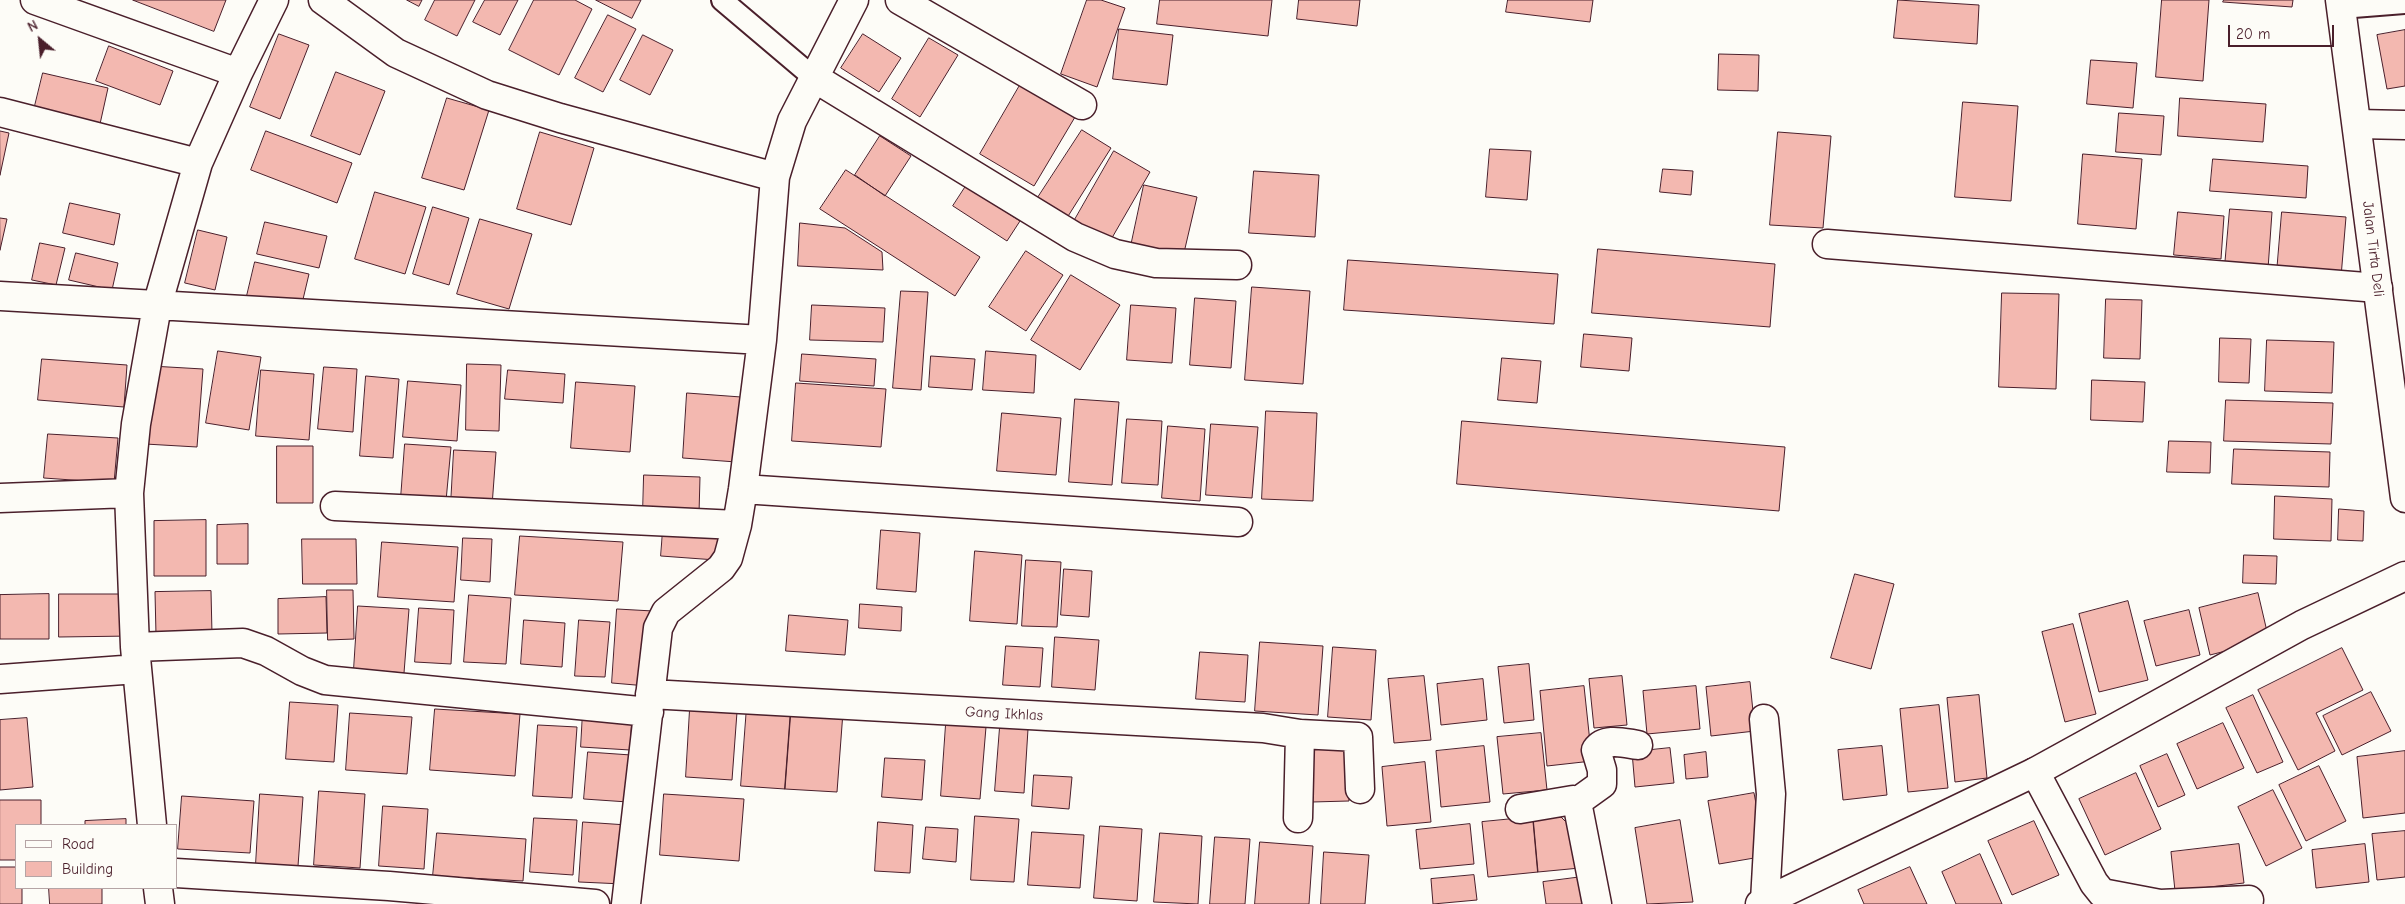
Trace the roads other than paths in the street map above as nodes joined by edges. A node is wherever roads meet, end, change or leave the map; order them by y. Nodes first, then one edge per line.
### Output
1 (35, 0) edge
2 (274, 0) edge
3 (323, 0) edge
4 (722, 0) edge
5 (854, 0) edge
6 (900, 0) edge
7 (2405, 3) edge
8 (2340, 4) edge
9 (238, 73) junction
10 (812, 78) junction
11 (1082, 105) dead end
12 (0, 112) edge
13 (2356, 124) junction
14 (2405, 125) edge
15 (198, 163) junction
16 (776, 176) junction
17 (1828, 244) dead end
18 (1237, 265) dead end
19 (2378, 288) junction
20 (0, 296) edge
21 (157, 306) junction
22 (762, 340) junction
23 (743, 490) junction
24 (130, 493) junction
25 (0, 498) edge
26 (2405, 498) edge
27 (335, 506) dead end
28 (1238, 522) dead end
29 (737, 525) junction
30 (2405, 576) edge
31 (136, 658) junction
32 (0, 679) edge
33 (649, 703) junction
34 (1764, 719) dead end
35 (1300, 734) junction
36 (1638, 745) dead end
37 (2035, 772) junction
38 (1360, 789) dead end
39 (1577, 802) junction
40 (1520, 809) dead end
41 (1298, 818) dead end
42 (152, 824) edge
43 (178, 873) edge
44 (158, 889) edge
45 (2249, 900) dead end
46 (1762, 903) edge
47 (160, 904) edge
48 (596, 904) edge
49 (626, 904) edge
50 (1598, 904) edge
51 (2160, 904) edge

1 - 9 street
2 - 9 street
3 - 16 street
4 - 10 lane
5 - 10 street
6 - 11 street
7 - 8 lane
8 - 13 street, Jalan Tirta Deli
9 - 15 street
10 - 16 street
10 - 18 street
12 - 15 street
13 - 14 street
13 - 19 street, Jalan Tirta Deli
15 - 21 street
16 - 22 street
17 - 19 street
19 - 26 street, Jalan Tirta Deli
20 - 21 street
21 - 22 street
21 - 24 street
22 - 23 street
23 - 28 street
23 - 29 street
24 - 25 street
24 - 31 street
27 - 29 street
29 - 33 street
30 - 37 street
31 - 32 street, Gang Ikhlas
31 - 33 street, Gang Ikhlas
31 - 42 street
33 - 35 street, Gang Ikhlas
33 - 49 street
34 - 46 street
35 - 38 street, Gang Ikhlas
35 - 41 street
36 - 39 street
37 - 46 street
37 - 51 street
39 - 40 street
39 - 50 street
43 - 48 street
44 - 47 street
45 - 51 street

